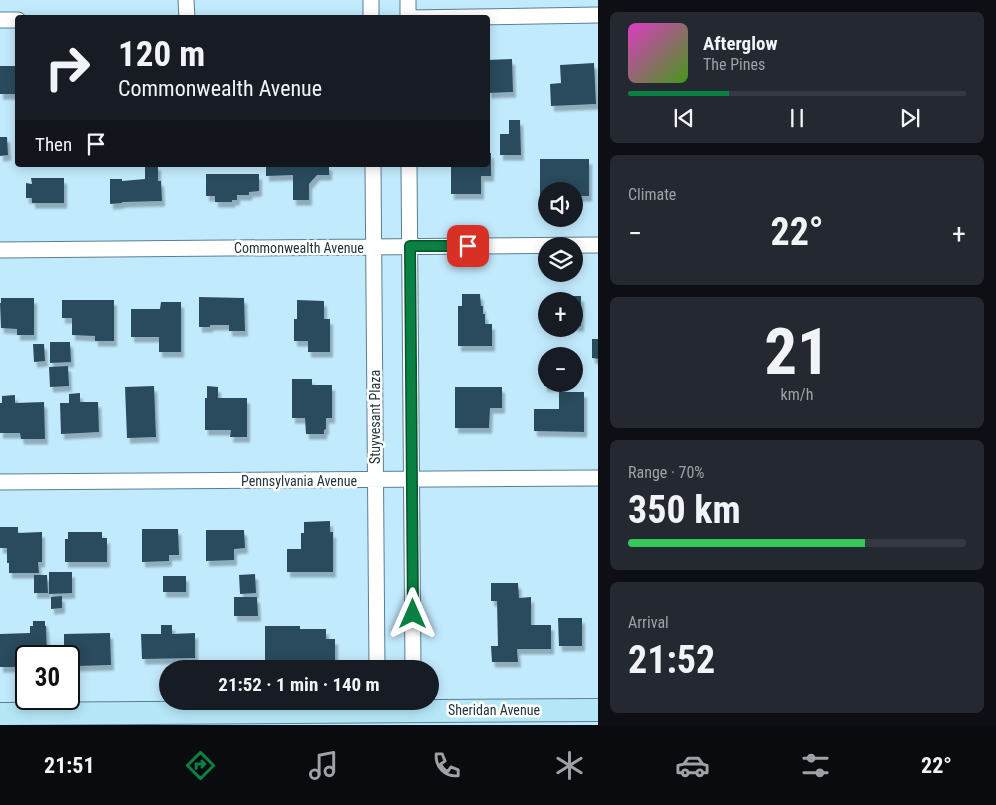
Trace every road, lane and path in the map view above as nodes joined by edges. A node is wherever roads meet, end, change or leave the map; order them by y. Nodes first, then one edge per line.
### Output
1 (186, 0) edge
2 (371, 0) edge
3 (408, 0) edge
4 (187, 15) edge
5 (371, 15) edge
6 (408, 15) edge
7 (598, 15) edge
8 (490, 17) edge
9 (0, 20) edge
10 (15, 20) edge
11 (373, 167) edge
12 (409, 167) edge
13 (598, 245) edge
14 (410, 246) junction
15 (374, 247) junction
16 (0, 250) edge
17 (598, 478) edge
18 (412, 480) junction
19 (375, 481) junction
20 (0, 482) edge
21 (377, 660) edge
22 (413, 660) edge
23 (598, 710) edge
24 (377, 712) edge
25 (414, 712) edge
26 (0, 714) edge

1 - 4 street
2 - 5 street
3 - 6 street
7 - 8 street
9 - 10 street
11 - 15 street, Stuyvesant Plaza
12 - 14 street
13 - 14 street, Commonwealth Avenue
14 - 15 street, Commonwealth Avenue
14 - 18 street
15 - 16 street, Commonwealth Avenue
15 - 19 street, Stuyvesant Plaza
17 - 18 street, Pennsylvania Avenue
18 - 19 street, Pennsylvania Avenue
18 - 22 street
19 - 20 street, Pennsylvania Avenue
19 - 21 street, Stuyvesant Plaza
23 - 25 street, Sheridan Avenue
24 - 25 street, Sheridan Avenue
24 - 26 street, Sheridan Avenue

